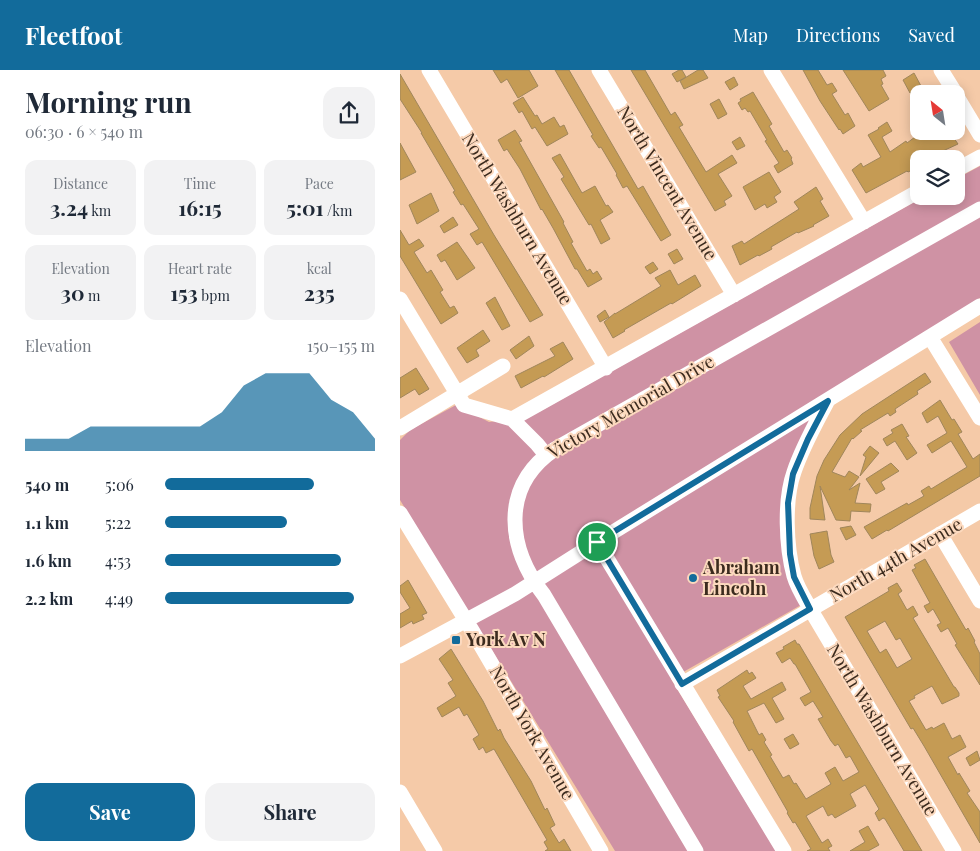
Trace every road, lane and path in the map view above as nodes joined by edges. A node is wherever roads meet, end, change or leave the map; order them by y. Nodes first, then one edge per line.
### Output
1 (429, 70) edge
2 (599, 70) edge
3 (771, 70) edge
4 (941, 70) edge
5 (950, 85) edge
6 (965, 109) edge
7 (980, 134) edge
8 (980, 157) edge
9 (965, 165) edge
10 (910, 196) edge
11 (980, 209) edge
12 (864, 222) junction
13 (734, 295) junction
14 (400, 300) edge
15 (980, 306) edge
16 (930, 337) junction
17 (503, 366) dead end
18 (606, 368) junction
19 (457, 394) junction
20 (828, 401) junction
21 (980, 418) edge
22 (512, 419) junction
23 (400, 428) edge
24 (546, 454) junction
25 (980, 511) edge
26 (400, 513) edge
27 (940, 534) junction
28 (597, 542) junction
29 (534, 582) junction
30 (980, 601) edge
31 (810, 609) junction
32 (466, 621) junction
33 (400, 656) edge
34 (682, 684) junction
35 (400, 792) edge
36 (435, 851) edge
37 (602, 851) edge
38 (696, 851) edge
39 (784, 851) edge
40 (954, 851) edge

1 - 18 street, North Washburn Avenue
2 - 13 street, North Vincent Avenue
3 - 12 street
4 - 5 street
6 - 7 street
8 - 9 street
10 - 12 street
11 - 24 street, Victory Memorial Drive
12 - 13 street
13 - 18 street
14 - 19 street
15 - 16 street
16 - 20 street
16 - 21 street
17 - 19 street
18 - 22 street
19 - 22 street
19 - 23 street
20 - 28 street
20 - 31 street, North Washburn Avenue
22 - 24 street
24 - 29 street, Victory Memorial Drive
25 - 27 street, North 44th Avenue
26 - 32 street, North York Avenue
27 - 30 street
27 - 31 street, North 44th Avenue
28 - 29 street
28 - 34 street
29 - 32 street
29 - 38 street, Victory Memorial Drive
31 - 34 street, North 44th Avenue
31 - 40 street, North Washburn Avenue
32 - 33 street
32 - 37 street, North York Avenue
34 - 39 street
35 - 36 street

